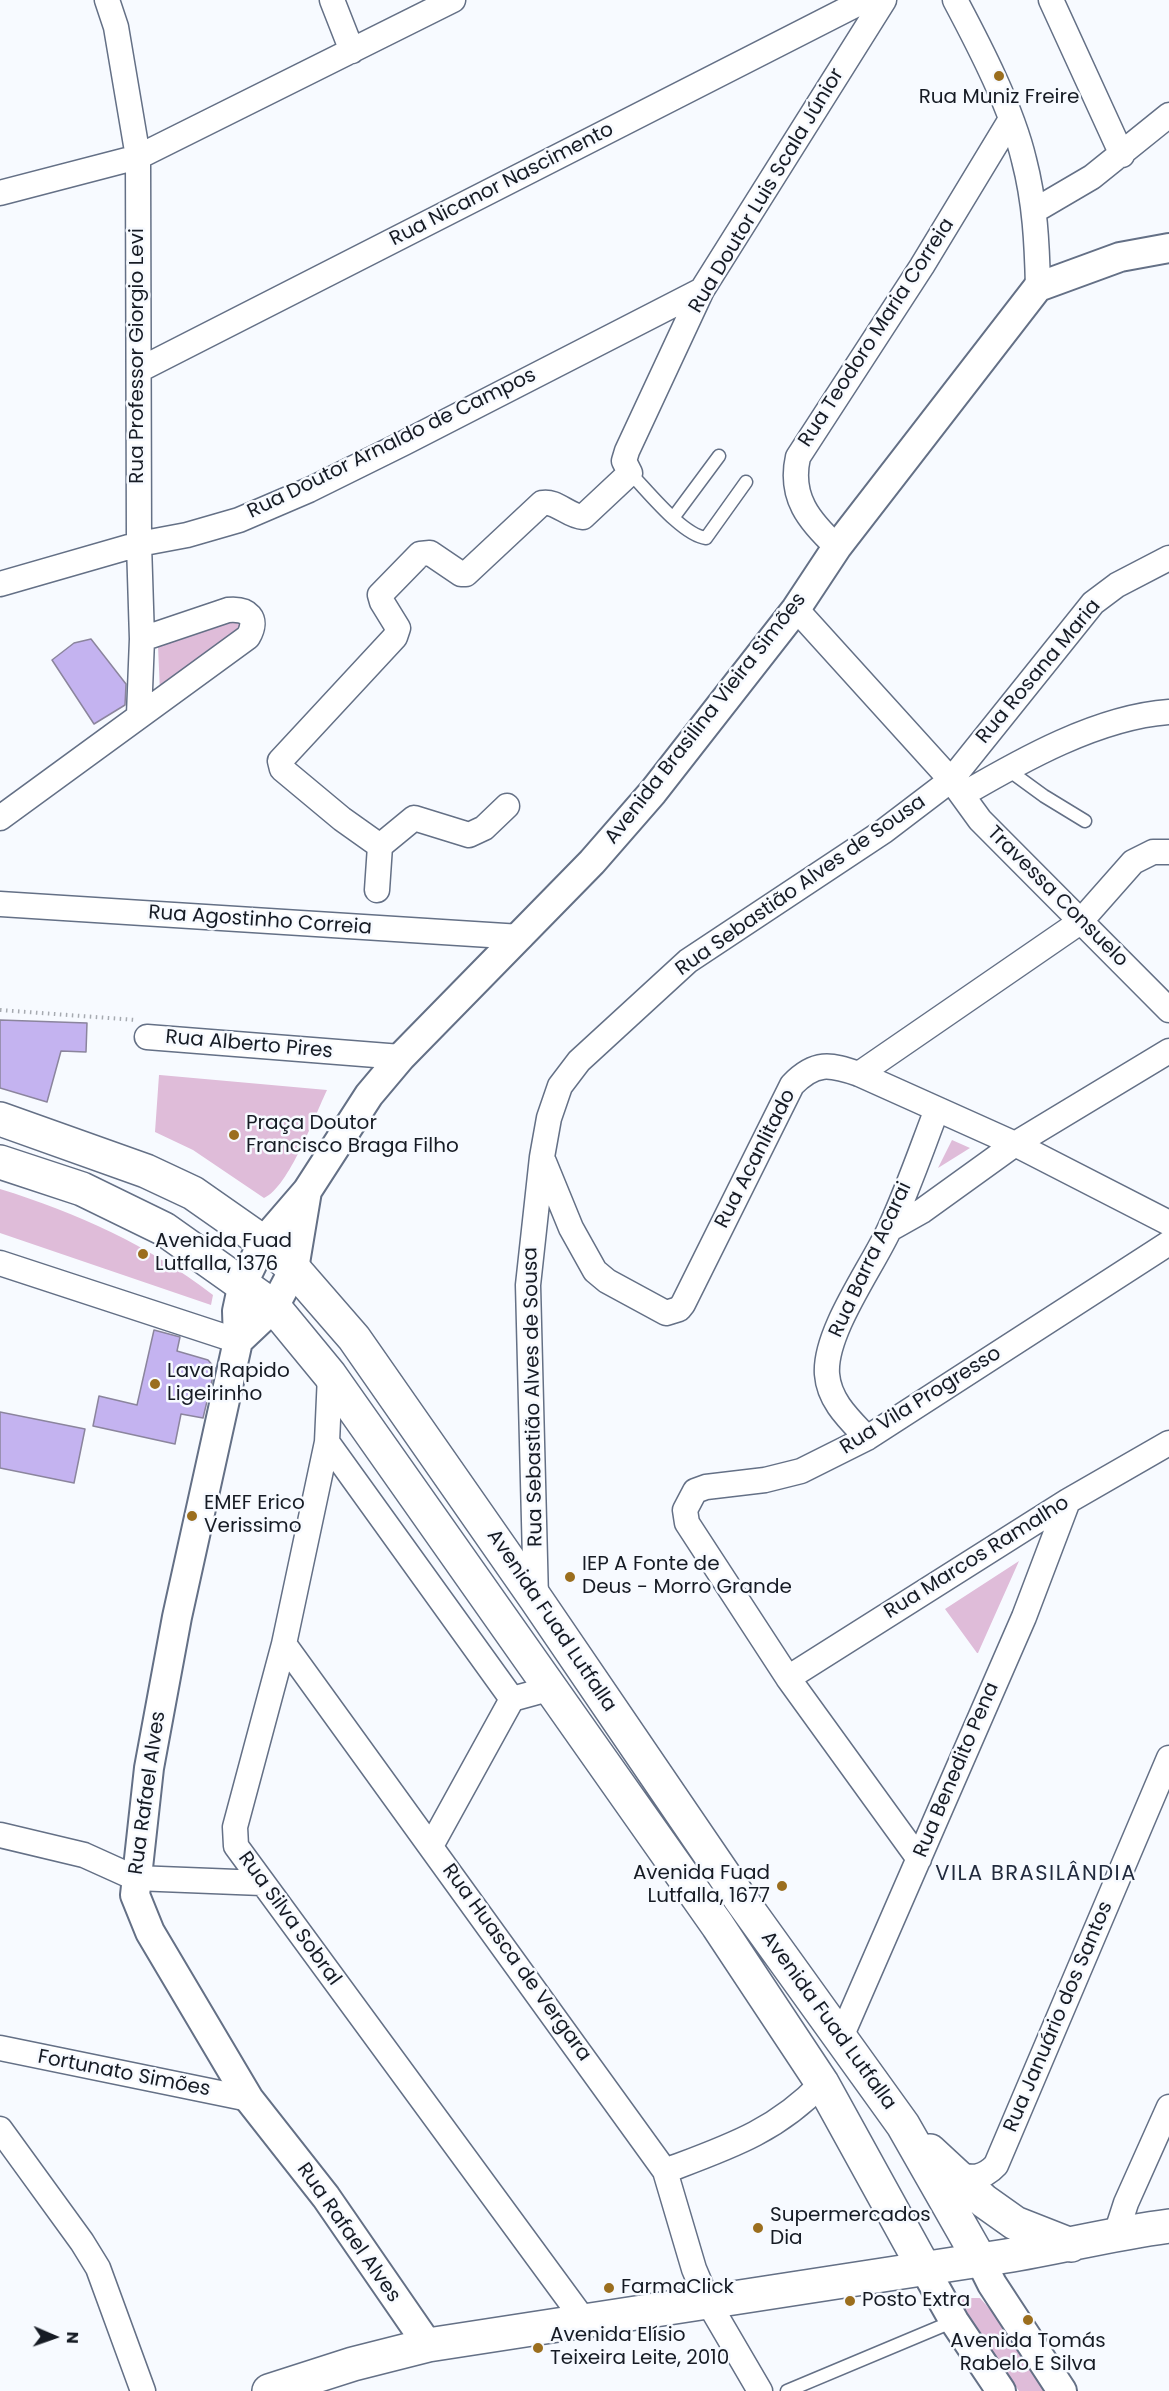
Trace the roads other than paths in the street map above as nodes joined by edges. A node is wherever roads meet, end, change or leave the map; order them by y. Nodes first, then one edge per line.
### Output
1 (107, 0) edge
2 (332, 0) edge
3 (453, 0) edge
4 (865, 0) edge
5 (884, 0) edge
6 (955, 0) edge
7 (1051, 0) edge
8 (352, 51) junction
9 (1169, 115) edge
10 (1011, 119) junction
11 (1122, 155) junction
12 (138, 157) junction
13 (0, 193) edge
14 (1034, 211) junction
15 (1169, 248) edge
16 (1038, 287) junction
17 (702, 290) junction
18 (139, 370) junction
19 (720, 456) dead end
20 (628, 462) junction
21 (746, 482) dead end
22 (673, 518) junction
23 (138, 544) junction
24 (837, 547) junction
25 (1169, 558) edge
26 (0, 584) edge
27 (796, 609) junction
28 (142, 639) junction
29 (1169, 712) edge
30 (139, 715) junction
31 (1007, 769) junction
32 (956, 787) junction
33 (507, 806) dead end
34 (0, 818) edge
35 (1085, 821) dead end
36 (380, 846) junction
37 (1169, 852) edge
38 (377, 890) dead end
39 (0, 904) edge
40 (1080, 922) junction
41 (521, 937) junction
42 (1169, 1010) edge
43 (147, 1036) road end
44 (1169, 1051) edge
45 (401, 1057) junction
46 (859, 1074) junction
47 (937, 1109) junction
48 (0, 1119) edge
49 (1014, 1144) junction
50 (542, 1156) junction
51 (0, 1162) edge
52 (307, 1191) junction
53 (1169, 1223) edge
54 (890, 1229) junction
55 (263, 1242) junction
56 (1169, 1243) edge
57 (0, 1263) edge
58 (294, 1269) junction
59 (243, 1283) junction
60 (274, 1307) junction
61 (238, 1341) junction
62 (330, 1375) junction
63 (867, 1438) junction
64 (327, 1442) junction
65 (1169, 1443) edge
66 (1068, 1501) junction
67 (536, 1599) junction
68 (284, 1644) junction
69 (788, 1678) junction
70 (552, 1688) junction
71 (512, 1699) junction
72 (1169, 1758) edge
73 (0, 1835) edge
74 (431, 1846) junction
75 (919, 1858) junction
76 (135, 1878) junction
77 (262, 1882) junction
78 (777, 1949) junction
79 (741, 1960) junction
80 (841, 2037) junction
81 (0, 2048) edge
82 (822, 2083) junction
83 (249, 2099) junction
84 (1169, 2107) edge
85 (903, 2125) junction
86 (0, 2128) edge
87 (665, 2171) junction
88 (953, 2174) junction
89 (1169, 2226) edge
90 (1116, 2234) junction
91 (1071, 2245) junction
92 (980, 2260) junction
93 (924, 2268) junction
94 (708, 2302) junction
95 (954, 2321) junction
96 (586, 2323) junction
97 (428, 2345) junction
98 (143, 2391) edge
99 (269, 2391) edge
100 (760, 2391) edge
101 (787, 2391) edge
102 (1001, 2391) edge
103 (1062, 2391) edge

1 - 12 street, Rua Professor Giorgio Levi
2 - 8 street
3 - 8 street
4 - 18 street, Rua Nicanor Nascimento
5 - 17 street, Rua Doutor Luis Scala Júnior
6 - 10 street
7 - 11 street
8 - 12 street
9 - 11 street
10 - 14 street
10 - 24 street, Rua Teodoro Maria Correia
11 - 14 street
12 - 13 street
12 - 18 street, Rua Professor Giorgio Levi
14 - 16 street
15 - 16 street
16 - 24 street, Avenida Brasilina Vieira Simões
17 - 20 street, Rua Doutor Luis Scala Júnior
17 - 23 street, Rua Doutor Arnaldo de Campos
18 - 23 street, Rua Professor Giorgio Levi
19 - 22 lane
20 - 22 lane
20 - 36 street
21 - 22 lane
23 - 26 street, Rua Doutor Arnaldo de Campos
23 - 28 street, Rua Professor Giorgio Levi
24 - 27 street, Avenida Brasilina Vieira Simões
25 - 32 street, Rua Rosana Maria
27 - 32 street, Travessa Consuelo
27 - 41 street, Avenida Brasilina Vieira Simões
28 - 30 street, Rua Professor Giorgio Levi
28 - 30 street
29 - 31 street
30 - 34 street
31 - 32 street
31 - 35 lane
32 - 40 street, Travessa Consuelo
32 - 50 street, Rua Sebastião Alves de Sousa
33 - 36 street
36 - 38 street
37 - 40 street
39 - 41 street, Rua Agostinho Correia
40 - 42 street, Travessa Consuelo
40 - 46 street
41 - 45 street, Avenida Brasilina Vieira Simões
43 - 45 street, Rua Alberto Pires
44 - 49 street
45 - 52 street, Avenida Brasilina Vieira Simões
46 - 47 street, Rua Acanlitado
46 - 50 street, Rua Acanlitado
47 - 49 street, Rua Acanlitado
47 - 54 street, Rua Barra Acarai
48 - 55 main road, Avenida Fuad Lutfalla
49 - 53 street, Rua Acanlitado
49 - 54 street
50 - 67 street, Rua Sebastião Alves de Sousa
51 - 59 main road, Avenida Fuad Lutfalla
52 - 55 street, Avenida Brasilina Vieira Simões
52 - 58 street, Avenida Brasilina Vieira Simões
54 - 63 street, Rua Barra Acarai
55 - 58 main road, Avenida Fuad Lutfalla
55 - 59 street, Avenida Brasilina Vieira Simões
56 - 63 street, Rua Vila Progresso
57 - 61 street
58 - 60 street, Avenida Brasilina Vieira Simões
58 - 67 main road, Avenida Fuad Lutfalla
59 - 60 main road, Avenida Fuad Lutfalla
59 - 61 street, Avenida Brasilina Vieira Simões
60 - 61 street, Avenida Brasilina Vieira Simões
60 - 62 main road, Avenida Fuad Lutfalla
61 - 76 street, Rua Rafael Alves
62 - 64 street, Rua Silva Sobral
62 - 70 main road, Avenida Fuad Lutfalla
63 - 69 street, Rua Vila Progresso
64 - 68 street, Rua Silva Sobral
64 - 71 street
65 - 66 street, Rua Marcos Ramalho
66 - 69 street, Rua Marcos Ramalho
66 - 75 street, Rua Benedito Pena
67 - 78 main road, Avenida Fuad Lutfalla
68 - 74 street, Rua Huasca de Vergara
68 - 77 street, Rua Silva Sobral
69 - 75 street, Rua Vila Progresso
70 - 71 street, Avenida Fuad Lutfalla
70 - 79 main road, Avenida Fuad Lutfalla
71 - 74 street
72 - 88 street, Rua Januário dos Santos
73 - 76 street
74 - 87 street, Rua Huasca de Vergara
75 - 80 street, Rua Benedito Pena
76 - 77 street
76 - 83 street, Rua Rafael Alves
77 - 96 street, Rua Silva Sobral
78 - 79 main road
78 - 80 main road, Avenida Fuad Lutfalla
79 - 82 main road, Avenida Fuad Lutfalla
80 - 85 main road, Avenida Fuad Lutfalla
81 - 83 street, Fortunato Simões
82 - 87 street
82 - 93 main road, Avenida Fuad Lutfalla
83 - 97 street, Rua Rafael Alves
84 - 90 street
85 - 88 main road
85 - 92 main road, Avenida Fuad Lutfalla
86 - 98 street
87 - 94 street, Rua Huasca de Vergara
88 - 91 main road
89 - 90 main road
90 - 91 main road
91 - 92 main road
92 - 93 main road
92 - 103 street
93 - 94 main road
93 - 95 street
94 - 96 main road
94 - 100 street, Rua Huasca de Vergara
95 - 101 lane
95 - 102 street
96 - 97 main road
97 - 99 main road

